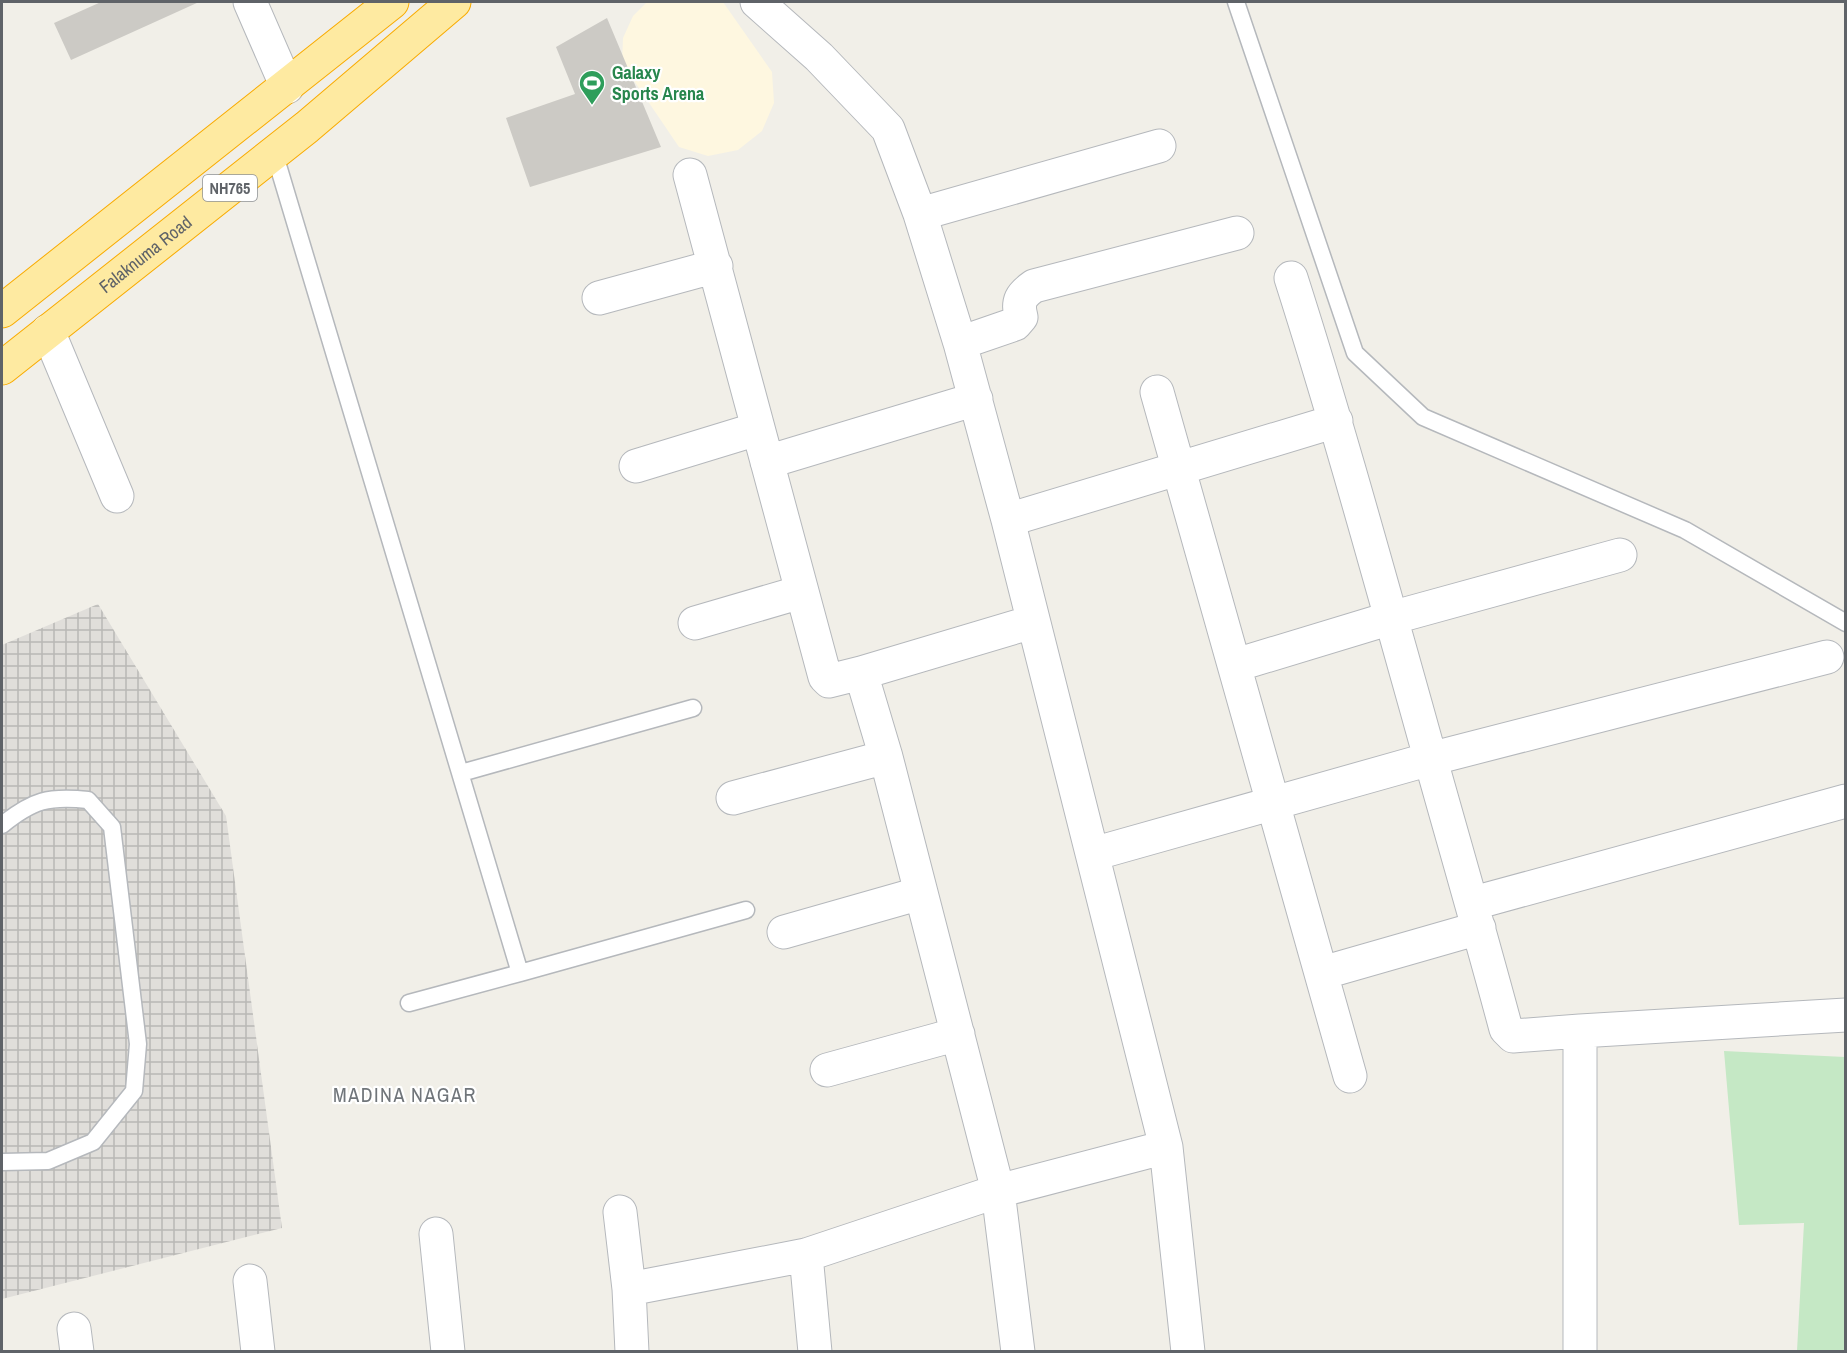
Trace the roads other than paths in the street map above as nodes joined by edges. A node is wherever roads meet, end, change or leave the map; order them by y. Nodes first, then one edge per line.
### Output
1 (250, 2) edge
2 (392, 2) edge
3 (454, 2) edge
4 (757, 2) edge
5 (1236, 2) edge
6 (287, 87) junction
7 (1159, 146) dead end
8 (274, 152) junction
9 (690, 175) dead end
10 (920, 214) junction
11 (1238, 233) dead end
12 (716, 266) junction
13 (1291, 278) dead end
14 (599, 298) dead end
15 (2, 311) edge
16 (48, 331) junction
17 (960, 343) junction
18 (2, 368) edge
19 (1157, 392) dead end
20 (976, 399) junction
21 (1336, 421) junction
22 (757, 429) junction
23 (767, 462) junction
24 (636, 466) dead end
25 (1178, 468) junction
26 (117, 496) dead end
27 (1008, 520) junction
28 (1620, 555) dead end
29 (801, 592) junction
30 (1391, 618) junction
31 (1032, 622) junction
32 (695, 623) dead end
33 (1845, 623) edge
34 (1827, 657) dead end
35 (1236, 665) junction
36 (861, 674) junction
37 (693, 708) dead end
38 (886, 757) junction
39 (1430, 759) junction
40 (461, 774) junction
41 (733, 798) dead end
42 (1845, 801) edge
43 (1274, 804) junction
44 (2, 825) edge
45 (1093, 854) junction
46 (921, 893) junction
47 (746, 910) dead end
48 (1477, 915) junction
49 (784, 932) dead end
50 (520, 973) junction
51 (1322, 973) junction
52 (409, 1003) dead end
53 (1845, 1015) edge
54 (1581, 1031) junction
55 (958, 1034) junction
56 (827, 1070) dead end
57 (1350, 1076) dead end
58 (1167, 1147) junction
59 (2, 1162) edge
60 (998, 1191) junction
61 (620, 1212) dead end
62 (436, 1234) dead end
63 (806, 1255) junction
64 (250, 1281) dead end
65 (629, 1289) junction
66 (258, 1352) edge
67 (448, 1352) edge
68 (632, 1352) edge
69 (815, 1352) edge
70 (1018, 1352) edge
71 (1188, 1352) edge
72 (1581, 1352) edge

1 - 6 street
2 - 6 highway, NH765
3 - 8 highway, Falaknuma Road / NH765
4 - 10 street
5 - 33 lane
6 - 15 highway, NH765
7 - 10 street
8 - 16 highway, Falaknuma Road / NH765
8 - 40 lane
9 - 12 street
10 - 17 street
11 - 17 street
12 - 14 street
12 - 22 street
13 - 21 street
16 - 18 highway, Falaknuma Road / NH765
16 - 26 street
17 - 20 street
19 - 25 street
20 - 23 street
20 - 27 street
21 - 25 street
21 - 30 street
22 - 23 street
22 - 24 street
23 - 29 street
25 - 27 street
25 - 35 street
27 - 31 street
28 - 30 street
29 - 32 street
29 - 36 street
30 - 35 street
30 - 39 street
31 - 36 street
31 - 45 street
34 - 39 street
35 - 43 street
36 - 38 street
37 - 40 lane
38 - 41 street
38 - 46 street
39 - 43 street
39 - 48 street
40 - 50 lane
42 - 48 street
43 - 45 street
43 - 51 street
44 - 59 lane
45 - 58 street
46 - 49 street
46 - 55 street
47 - 50 lane
48 - 51 street
48 - 54 street
50 - 52 lane
51 - 57 street
53 - 54 street
54 - 72 street
55 - 56 street
55 - 60 street
58 - 60 street
58 - 71 street
60 - 63 street
60 - 70 street
61 - 65 street
62 - 67 street
63 - 65 street
63 - 69 street
64 - 66 street
65 - 68 street

